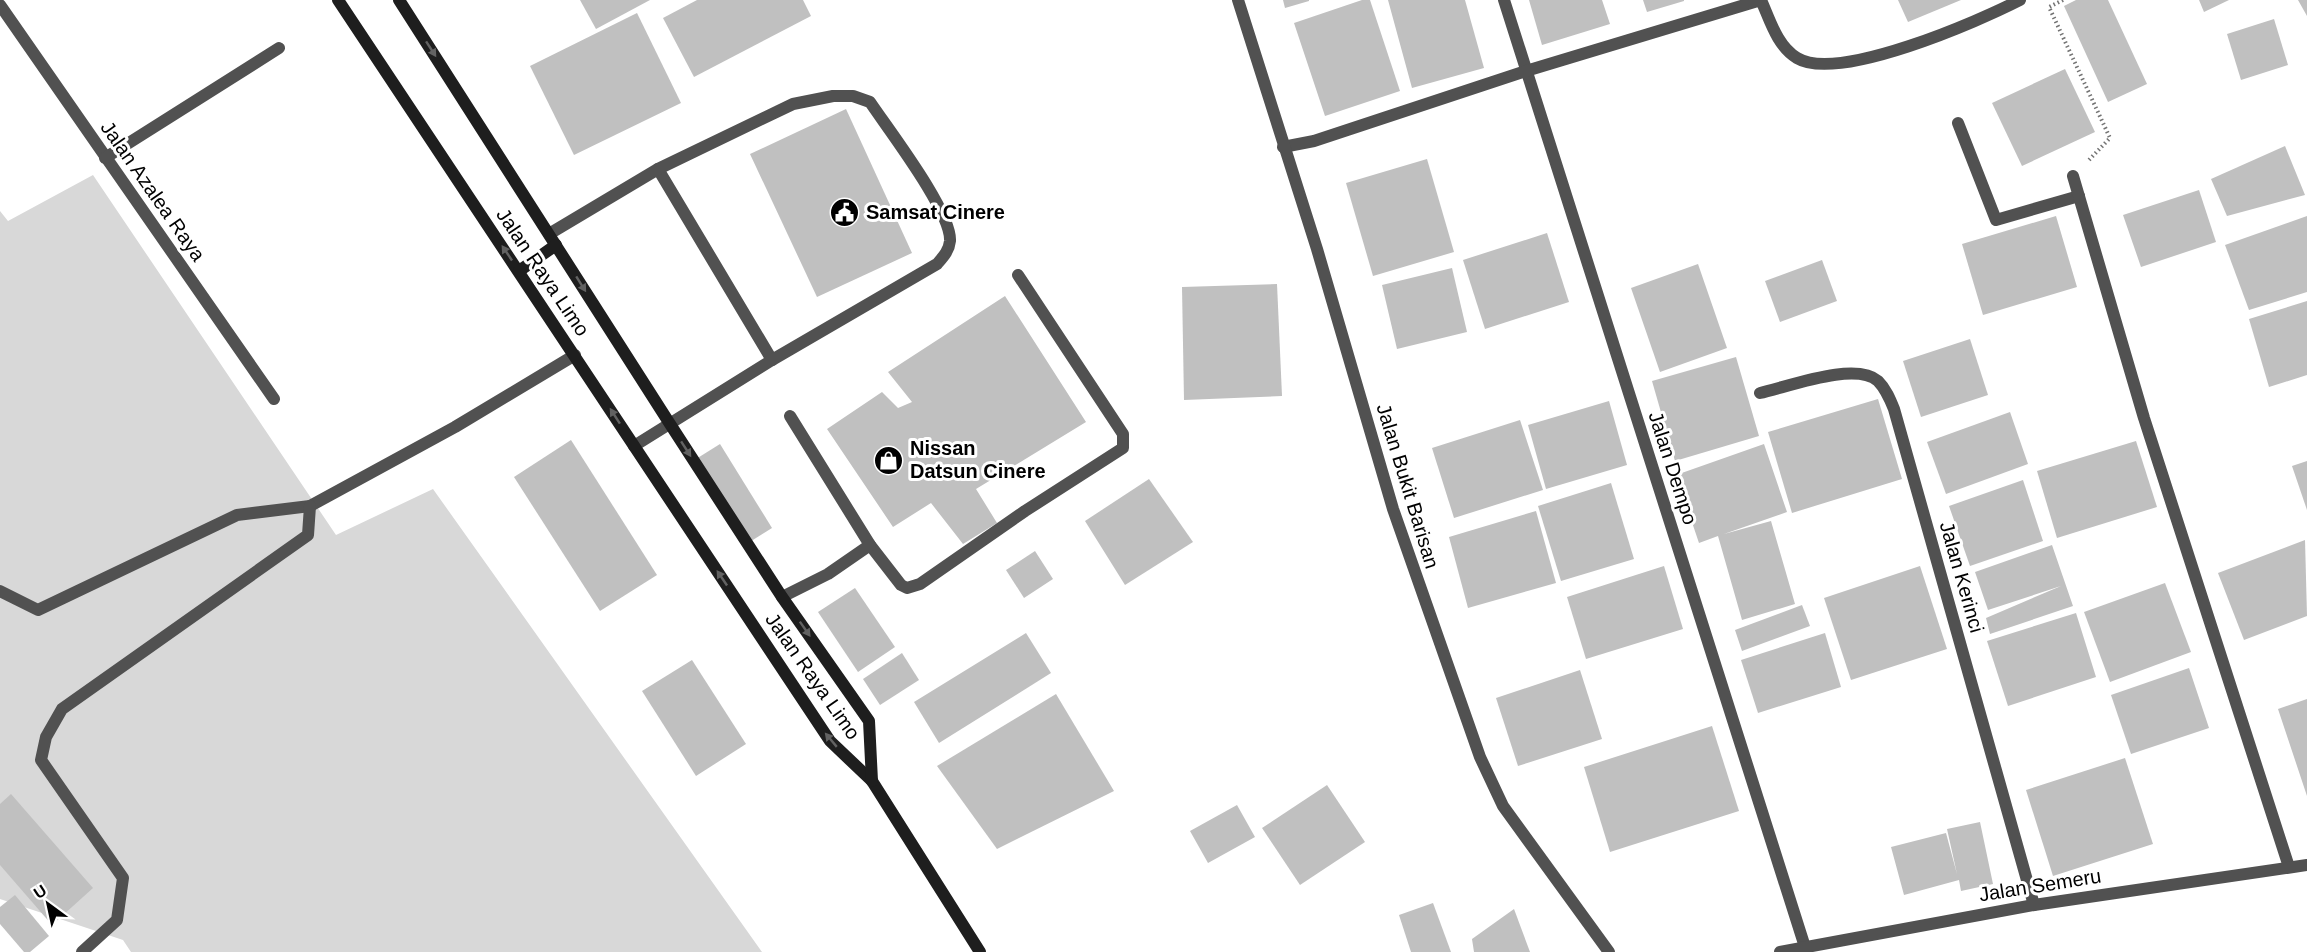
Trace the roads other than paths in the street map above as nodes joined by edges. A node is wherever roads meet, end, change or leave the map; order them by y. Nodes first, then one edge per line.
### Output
1 (338, 0) edge
2 (399, 0) edge
3 (1238, 0) edge
4 (1504, 0) edge
5 (1761, 0) edge
6 (2020, 0) edge
7 (0, 5) edge
8 (279, 48) dead end
9 (1526, 71) junction
10 (1958, 123) dead end
11 (1283, 147) junction
12 (105, 158) junction
13 (658, 169) junction
14 (2073, 176) road end
15 (2079, 196) junction
16 (553, 239) junction
17 (519, 271) junction
18 (1018, 275) dead end
19 (575, 355) junction
20 (771, 360) junction
21 (1760, 393) dead end
22 (274, 399) dead end
23 (790, 416) dead end
24 (670, 424) junction
25 (634, 446) junction
26 (310, 506) junction
27 (870, 545) junction
28 (0, 591) edge
29 (782, 597) junction
30 (872, 781) junction
31 (2307, 865) edge
32 (2289, 867) junction
33 (2034, 905) junction
34 (1805, 946) junction
35 (82, 952) edge
36 (980, 952) edge
37 (1609, 952) edge
38 (1780, 952) edge

17 -> 1 main road, Jalan Raya Limo
2 -> 16 main road, Jalan Raya Limo
3 - 11 street, Jalan Bukit Barisan
4 - 9 street, Jalan Dempo
5 - 6 street
5 - 9 street
7 - 12 street, Jalan Azalea Raya
8 - 12 street
9 - 11 street
9 - 34 street, Jalan Dempo
10 - 15 street
11 - 37 street, Jalan Bukit Barisan
12 - 22 street, Jalan Azalea Raya
13 - 16 street
13 - 20 street
13 - 20 street
14 - 15 street
15 - 32 street
16 - 17 main road
16 -> 24 main road, Jalan Raya Limo
17 - 19 main road, Jalan Raya Limo
18 - 27 street
25 -> 19 main road, Jalan Raya Limo
19 - 26 street
20 - 24 street
21 - 33 street, Jalan Kerinci
23 - 27 street
24 - 25 street
24 -> 29 main road, Jalan Raya Limo
30 -> 25 main road, Jalan Raya Limo
26 - 28 street
26 - 35 street
27 - 29 street
29 -> 30 main road, Jalan Raya Limo
30 - 36 main road
31 - 32 street, Jalan Semeru
32 - 33 street, Jalan Semeru
33 - 34 street, Jalan Semeru
34 - 38 street, Jalan Semeru

